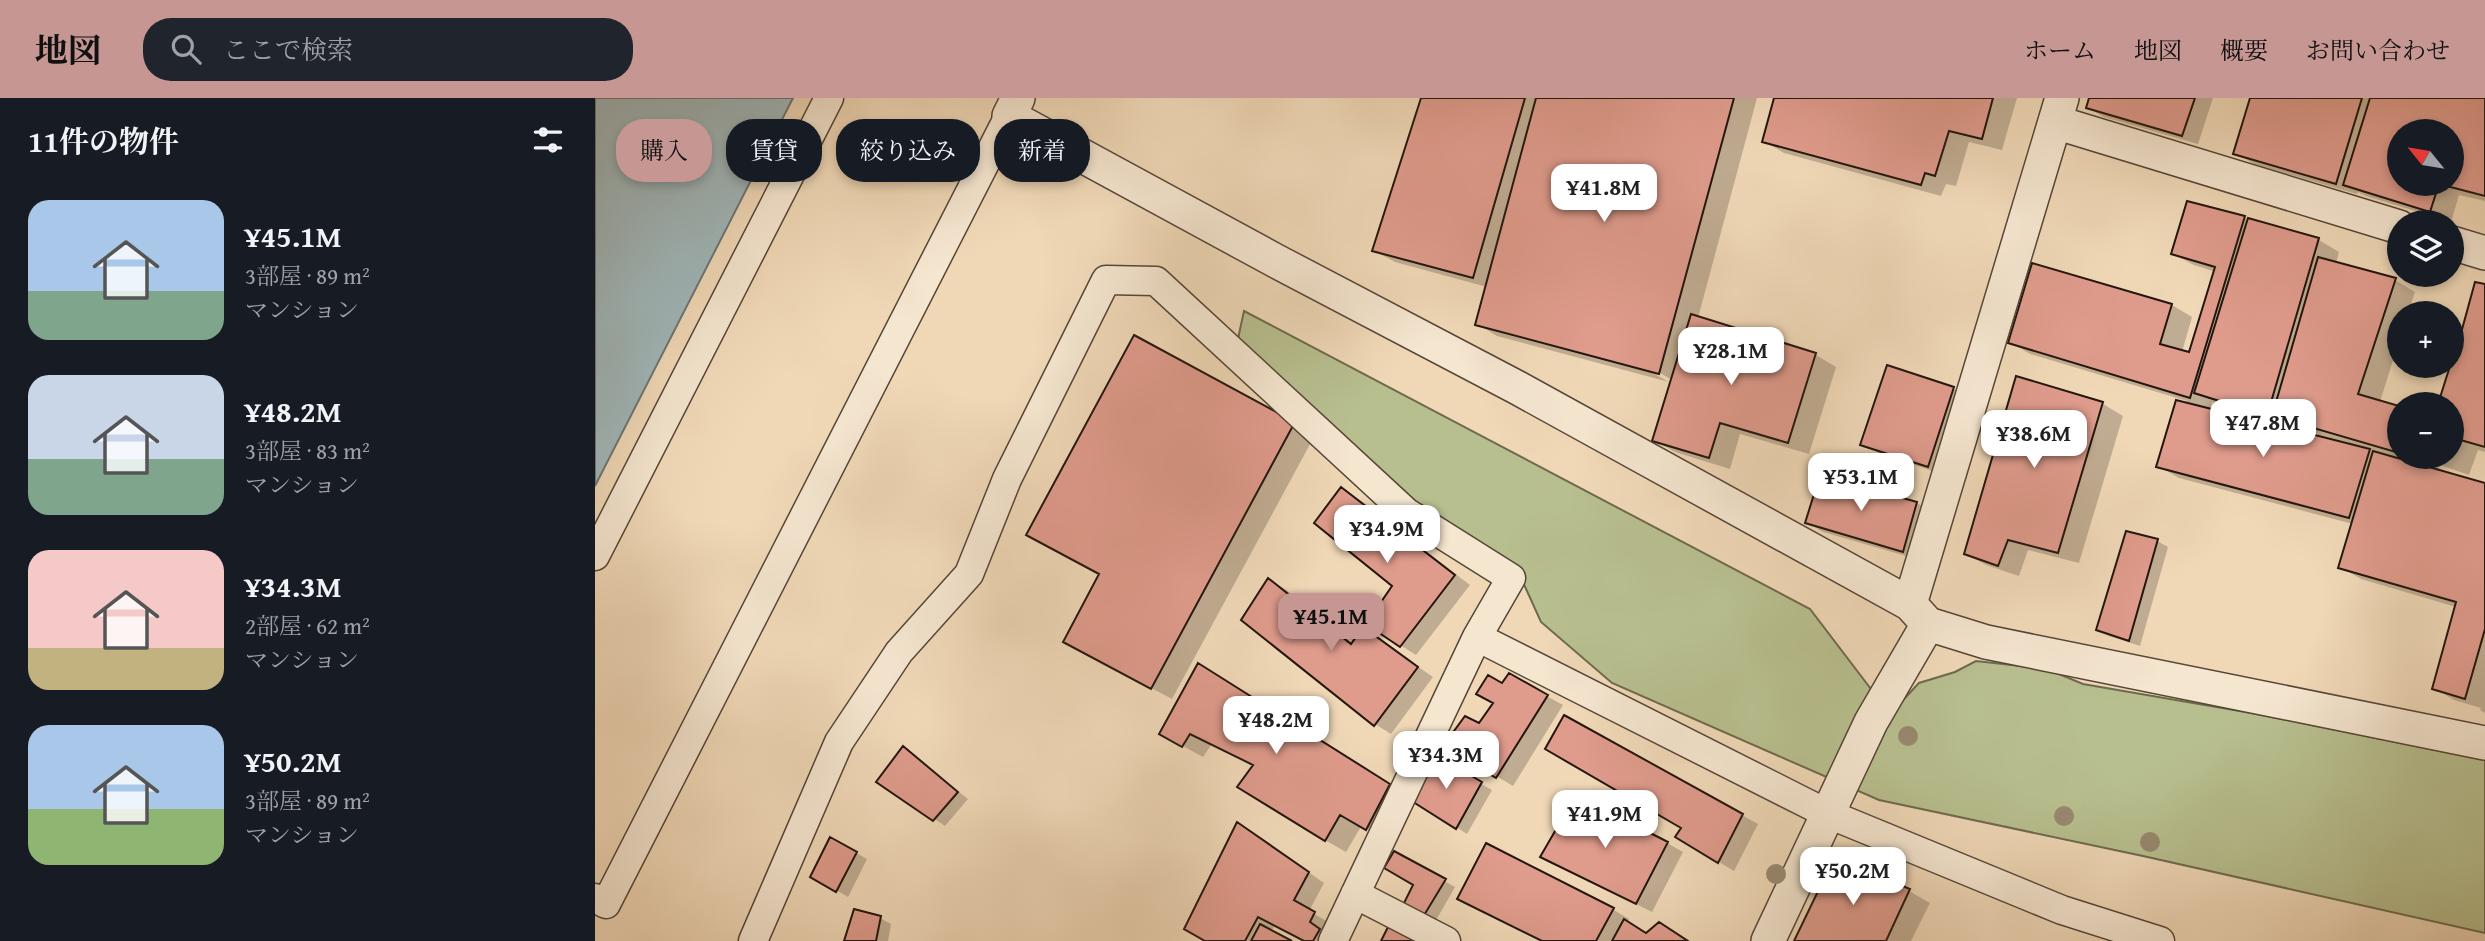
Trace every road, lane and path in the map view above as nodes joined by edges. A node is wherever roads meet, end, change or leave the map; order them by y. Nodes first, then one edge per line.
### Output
1 (829, 98) edge
2 (1014, 107) edge
3 (2059, 110) edge
4 (2387, 223) edge
5 (2464, 247) edge
6 (2485, 253) edge
7 (595, 556) edge
8 (1919, 614) junction
9 (1478, 637) junction
10 (2485, 743) edge
11 (1826, 813) junction
12 (1355, 894) junction
13 (595, 898) edge
14 (753, 941) edge
15 (1333, 941) edge
16 (1445, 941) edge
17 (1768, 941) edge
18 (2160, 941) edge

1 - 7 street
2 - 8 street
2 - 13 street
3 - 4 street
3 - 8 street
5 - 6 street
8 - 10 street
8 - 11 street
9 - 11 street
9 - 12 street
9 - 14 street
11 - 17 street
11 - 18 street
12 - 15 street
12 - 16 street

